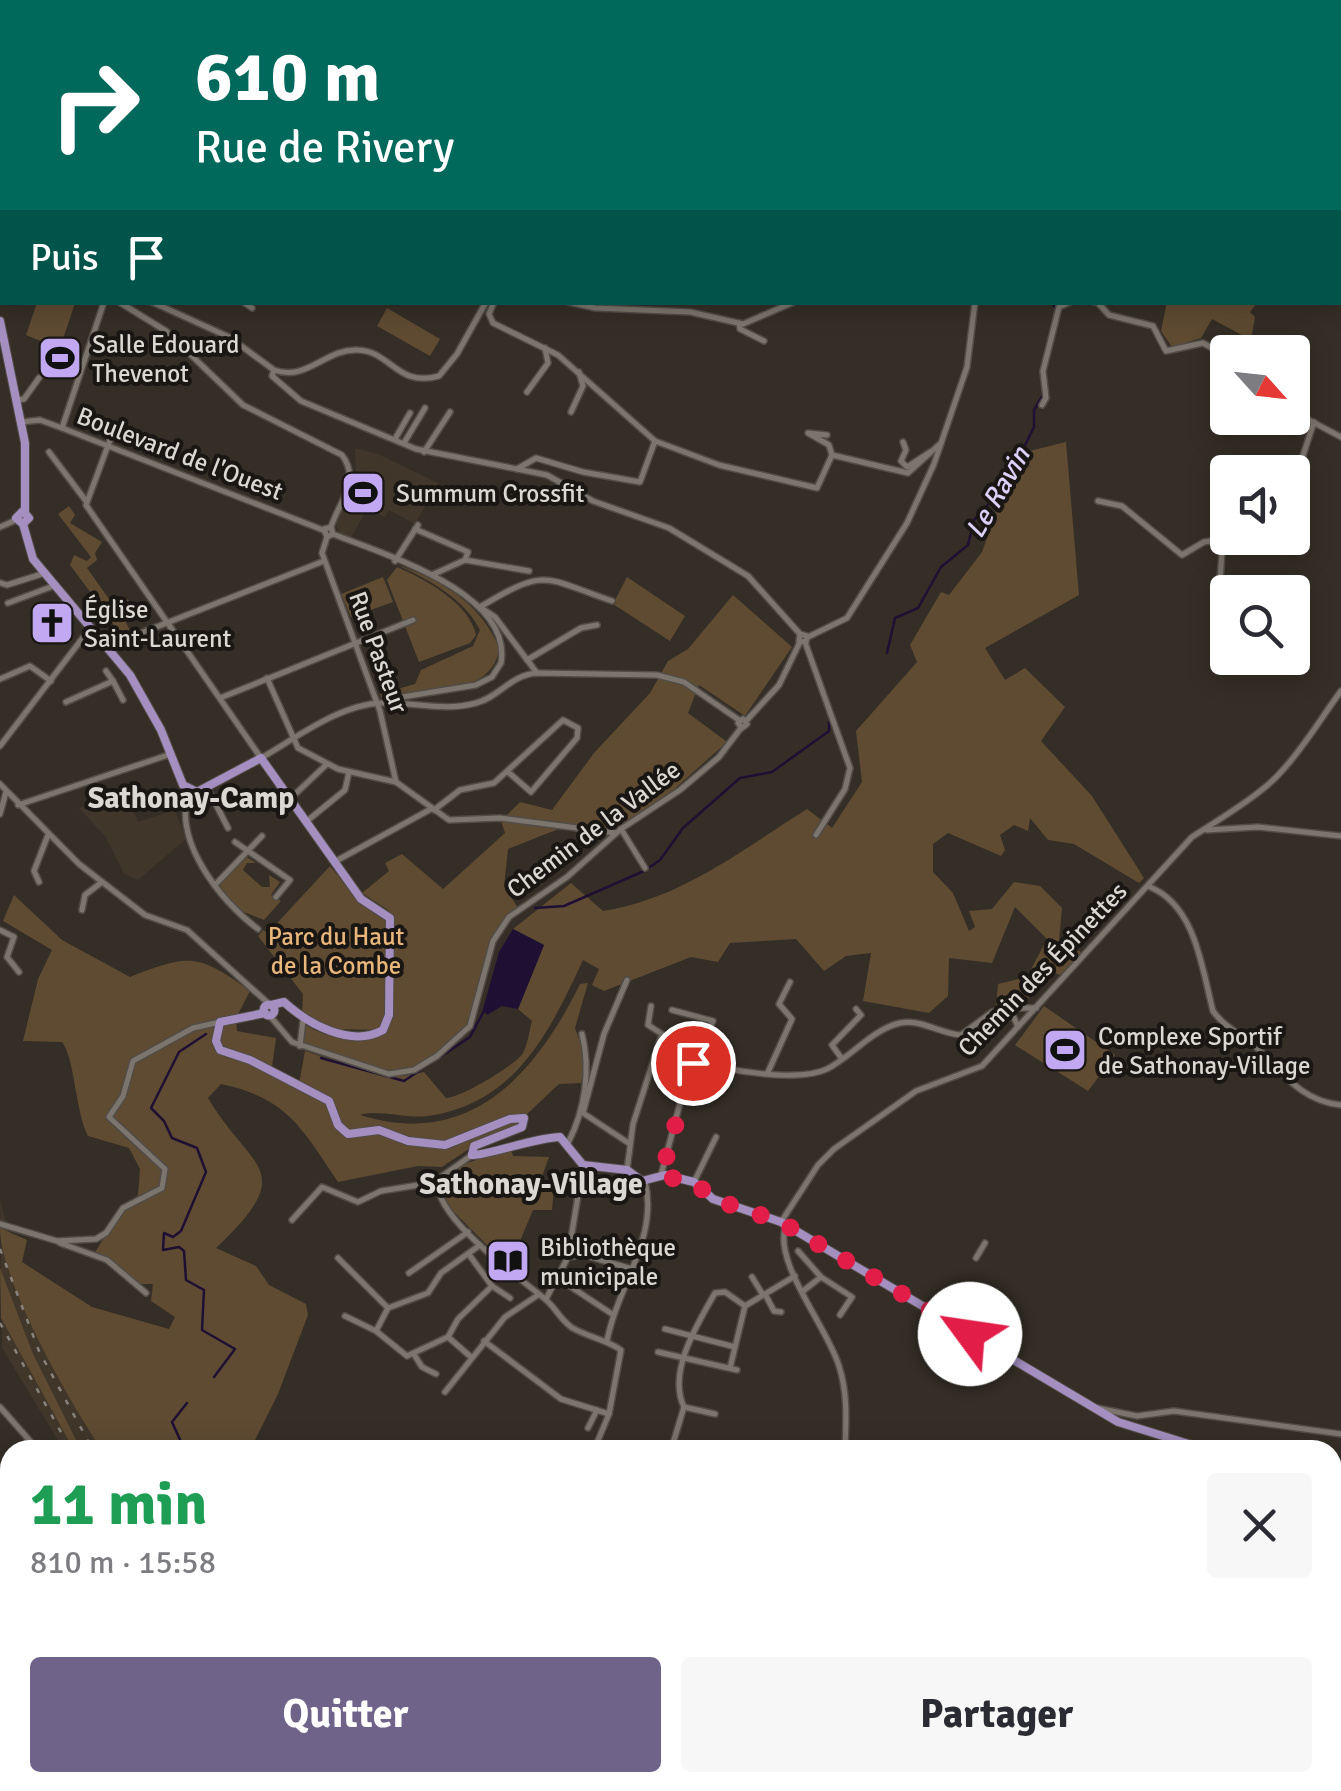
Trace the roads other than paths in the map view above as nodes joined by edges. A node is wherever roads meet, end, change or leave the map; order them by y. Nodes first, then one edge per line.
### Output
1 (103, 305) edge
2 (124, 305) edge
3 (159, 305) edge
4 (248, 305) edge
5 (488, 305) edge
6 (490, 305) edge
7 (582, 305) edge
8 (786, 305) edge
9 (975, 305) edge
10 (1062, 305) edge
11 (1101, 305) edge
12 (252, 308) dead end
13 (0, 321) edge
14 (741, 323) junction
15 (764, 341) dead end
16 (544, 346) junction
17 (1210, 348) edge
18 (274, 370) junction
19 (579, 372) junction
20 (40, 378) dead end
21 (526, 392) dead end
22 (16, 400) junction
23 (1042, 405) dead end
24 (425, 408) dead end
25 (450, 412) dead end
26 (571, 412) dead end
27 (410, 413) dead end
28 (1310, 420) edge
29 (21, 422) junction
30 (1314, 422) junction
31 (62, 428) junction
32 (826, 435) dead end
33 (1341, 437) edge
34 (395, 439) junction
35 (655, 441) junction
36 (903, 442) dead end
37 (109, 443) junction
38 (941, 443) junction
39 (404, 444) junction
40 (48, 452) dead end
41 (424, 452) junction
42 (930, 452) junction
43 (832, 454) junction
44 (1303, 455) edge
45 (517, 469) junction
46 (86, 501) junction
47 (1098, 502) dead end
48 (20, 522) junction
49 (0, 528) edge
50 (329, 532) junction
51 (1210, 541) edge
52 (324, 560) junction
53 (465, 560) junction
54 (395, 561) junction
55 (529, 571) dead end
56 (46, 573) junction
57 (434, 574) junction
58 (1, 582) edge
59 (56, 585) junction
60 (612, 601) dead end
61 (8, 602) dead end
62 (485, 611) junction
63 (413, 620) dead end
64 (166, 621) junction
65 (597, 626) dead end
66 (91, 627) junction
67 (803, 639) junction
68 (356, 642) junction
69 (108, 646) junction
70 (528, 660) junction
71 (122, 663) junction
72 (537, 673) junction
73 (267, 678) junction
74 (0, 679) edge
75 (51, 681) junction
76 (113, 681) junction
77 (1341, 692) edge
78 (220, 698) junction
79 (122, 700) dead end
80 (66, 702) dead end
81 (378, 703) junction
82 (399, 704) junction
83 (742, 723) junction
84 (292, 740) junction
85 (0, 746) edge
86 (171, 754) junction
87 (260, 758) junction
88 (326, 764) junction
89 (349, 772) junction
90 (508, 772) junction
91 (396, 782) junction
92 (0, 784) edge
93 (207, 787) junction
94 (190, 791) junction
95 (6, 792) junction
96 (289, 800) junction
97 (18, 806) junction
98 (433, 809) junction
99 (0, 814) edge
100 (305, 822) junction
101 (228, 828) dead end
102 (1207, 830) junction
103 (619, 831) junction
104 (816, 834) dead end
105 (48, 835) junction
106 (262, 836) dead end
107 (1341, 836) edge
108 (235, 842) dead end
109 (246, 850) junction
110 (333, 863) junction
111 (644, 868) dead end
112 (39, 882) dead end
113 (102, 882) junction
114 (216, 885) junction
115 (1150, 888) junction
116 (276, 897) dead end
117 (82, 910) dead end
118 (258, 929) dead end
119 (0, 930) edge
120 (19, 972) dead end
121 (627, 980) dead end
122 (790, 982) dead end
123 (651, 1006) dead end
124 (268, 1008) junction
125 (856, 1008) dead end
126 (1010, 1008) junction
127 (1036, 1008) junction
128 (672, 1010) dead end
129 (303, 1020) junction
130 (220, 1022) junction
131 (1018, 1028) junction
132 (582, 1034) dead end
133 (302, 1046) junction
134 (842, 1059) junction
135 (695, 1061) junction
136 (768, 1072) junction
137 (1341, 1105) edge
138 (583, 1114) junction
139 (716, 1137) dead end
140 (568, 1143) junction
141 (630, 1144) junction
142 (472, 1154) junction
143 (583, 1165) junction
144 (627, 1170) junction
145 (661, 1176) junction
146 (646, 1181) junction
147 (438, 1182) junction
148 (694, 1182) junction
149 (292, 1220) dead end
150 (1, 1224) edge
151 (784, 1224) junction
152 (468, 1232) junction
153 (57, 1241) junction
154 (985, 1243) dead end
155 (480, 1246) junction
156 (798, 1250) dead end
157 (470, 1256) junction
158 (568, 1257) junction
159 (338, 1258) dead end
160 (976, 1258) dead end
161 (632, 1269) junction
162 (409, 1272) dead end
163 (795, 1276) junction
164 (752, 1277) dead end
165 (821, 1277) junction
166 (559, 1279) junction
167 (492, 1286) junction
168 (803, 1291) junction
169 (146, 1293) dead end
170 (538, 1295) junction
171 (764, 1295) junction
172 (510, 1298) dead end
173 (546, 1299) junction
174 (745, 1306) junction
175 (388, 1308) junction
176 (781, 1312) dead end
177 (612, 1314) junction
178 (840, 1315) dead end
179 (345, 1316) dead end
180 (665, 1329) dead end
181 (376, 1331) junction
182 (690, 1336) junction
183 (448, 1337) junction
184 (484, 1341) junction
185 (607, 1341) junction
186 (735, 1347) junction
187 (658, 1352) dead end
188 (415, 1356) junction
189 (470, 1356) junction
190 (685, 1358) junction
191 (436, 1374) dead end
192 (445, 1392) dead end
193 (0, 1407) edge
194 (684, 1407) junction
195 (1095, 1408) junction
196 (597, 1410) junction
197 (608, 1414) junction
198 (714, 1414) dead end
199 (588, 1428) dead end
200 (1341, 1434) edge
201 (29, 1440) edge
202 (598, 1440) edge
203 (674, 1440) edge
204 (845, 1440) edge
205 (1172, 1440) edge

1 - 31 street
2 - 50 street, Rue Pasteur
3 - 18 street
4 - 12 street
5 - 18 street
6 - 16 street
7 - 14 street
8 - 14 street
9 - 38 street
10 - 23 street
11 - 17 street
13 - 22 main road
14 - 15 street
16 - 19 street
16 - 21 street
18 - 34 street
19 - 26 street
19 - 35 street
20 - 22 street
22 - 29 main road
24 - 39 street
25 - 41 street
27 - 34 street
28 - 30 street
29 - 31 street, Boulevard de l'Ouest
29 - 48 main road
30 - 33 street
30 - 44 street
31 - 37 street, Boulevard de l'Ouest
32 - 43 street
34 - 39 street
35 - 43 street
35 - 45 street
36 - 42 street
37 - 46 street
37 - 50 street, Boulevard de l'Ouest
38 - 42 street
38 - 67 street
39 - 41 street
40 - 46 street
41 - 45 street
42 - 43 street
45 - 67 street
46 - 64 street
47 - 51 street
48 - 49 street
48 - 56 main road
50 - 52 street, Rue Pasteur
50 - 54 street, Boulevard de l'Ouest
52 - 64 street
52 - 68 street, Rue Pasteur
53 - 54 street
53 - 55 street
53 - 57 street
54 - 57 street, Boulevard de l'Ouest
56 - 58 street
56 - 59 main road
57 - 62 street, Boulevard de l'Ouest
59 - 61 street
59 - 66 main road
60 - 62 street
62 - 70 street, Boulevard de l'Ouest
62 - 82 street
63 - 68 street
64 - 69 street
64 - 78 street
65 - 70 street
66 - 69 main road
66 - 75 street
67 - 83 street, Chemin de la Vallée
67 - 104 street
68 - 73 street
68 - 81 street, Rue Pasteur
69 - 71 main road
70 - 72 street, Boulevard de l'Ouest
71 - 76 street
71 - 86 main road
72 - 82 street
72 - 83 street
73 - 78 street
73 - 84 street
74 - 75 street
75 - 85 street
76 - 79 street
76 - 80 street
77 - 102 street, Chemin des Épinettes
78 - 87 street
81 - 82 street
81 - 84 street
81 - 91 street, Rue Pasteur
83 - 103 street, Chemin de la Vallée
84 - 87 street
84 - 88 street
86 - 94 main road
86 - 97 street
87 - 93 main road
87 - 96 main road
88 - 89 street
88 - 96 street
89 - 91 street
89 - 100 street
90 - 90 street
90 - 98 street
91 - 98 street
92 - 95 street
93 - 94 main road
93 - 101 street
94 - 114 street
95 - 97 street
95 - 99 street
96 - 100 main road
97 - 105 street
98 - 103 street
98 - 110 street
100 - 110 main road
102 - 107 street
102 - 115 street, Chemin des Épinettes
103 - 111 street
103 - 133 street, Chemin de la Vallée
105 - 112 street
105 - 113 street
106 - 109 street
108 - 109 street
109 - 114 street
109 - 116 street
110 - 129 main road
113 - 117 street
113 - 124 street
114 - 118 street
115 - 127 street, Chemin des Épinettes
115 - 137 street
119 - 120 street
121 - 138 street
122 - 136 street
123 - 141 street
124 - 129 main road
124 - 130 main road
124 - 133 street
125 - 134 street
126 - 127 street
126 - 131 street
126 - 134 street
127 - 131 street, Chemin des Épinettes
128 - 135 street
129 - 133 street
130 - 142 main road
130 - 153 street
131 - 151 street, Chemin des Épinettes
132 - 138 street
134 - 136 street
135 - 136 street
135 - 145 street
138 - 140 street
138 - 141 street
139 - 148 street
140 - 142 main road
140 - 143 main road
141 - 144 street
142 - 147 street
143 - 144 main road
143 - 158 street
144 - 146 main road
145 - 146 main road
145 - 148 main road
146 - 161 street
147 - 149 street
147 - 152 street
148 - 151 main road
150 - 153 street
151 - 163 street
151 - 195 main road
152 - 155 street
152 - 162 street
153 - 169 street
154 - 160 street
155 - 157 street
155 - 170 street
156 - 165 street
157 - 167 street
157 - 175 street
158 - 161 street
158 - 166 street
159 - 175 street
161 - 177 street
163 - 168 street
163 - 171 street
164 - 171 street
165 - 168 street
165 - 178 street
166 - 173 street
166 - 177 street
167 - 172 street
167 - 183 street
168 - 204 street
170 - 173 street
170 - 184 street
171 - 174 street
171 - 176 street
173 - 185 street
174 - 182 street
174 - 186 street
175 - 181 street
177 - 185 street
179 - 181 street
180 - 182 street
181 - 188 street
182 - 186 street
182 - 190 street
183 - 188 street
183 - 189 street
184 - 189 street
184 - 196 street
185 - 197 street
186 - 190 street
187 - 190 street
188 - 191 street
189 - 192 street
190 - 194 street
193 - 201 street
194 - 198 street
194 - 203 street
195 - 200 street
195 - 205 main road
196 - 197 street
196 - 199 street
197 - 202 street

